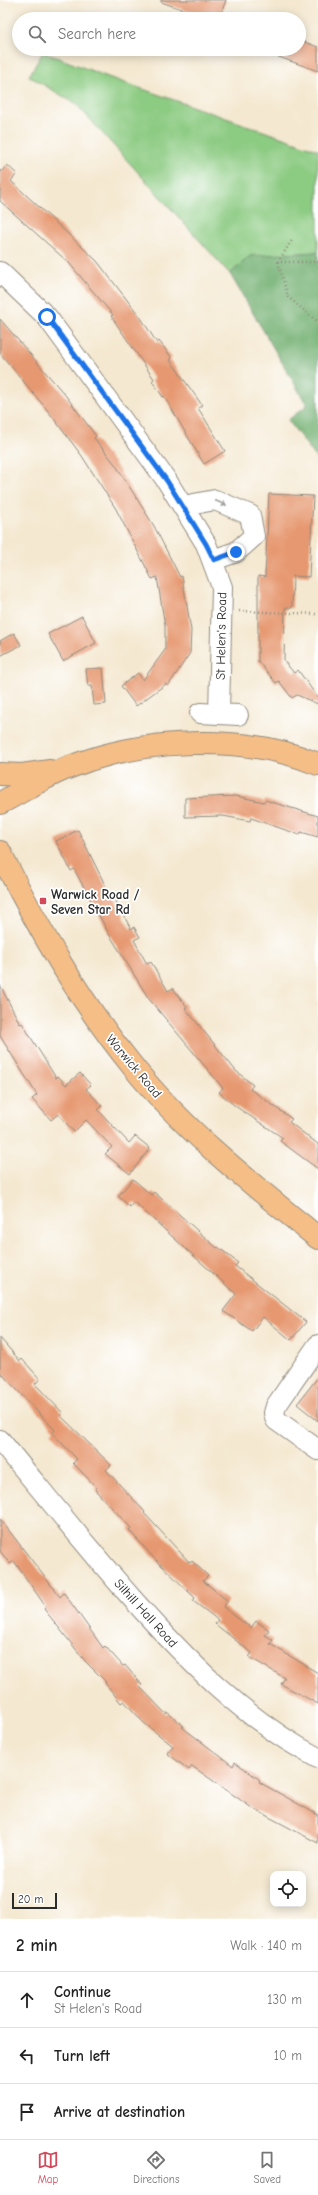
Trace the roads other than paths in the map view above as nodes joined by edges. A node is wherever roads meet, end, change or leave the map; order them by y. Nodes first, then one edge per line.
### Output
1 (0, 272) edge
2 (183, 506) junction
3 (214, 560) junction
4 (219, 714) dead end
5 (318, 764) edge
6 (66, 768) junction
7 (0, 774) edge
8 (0, 804) edge
9 (0, 852) edge
10 (318, 1238) edge
11 (318, 1345) edge
12 (0, 1440) edge
13 (318, 1450) edge
14 (318, 1758) edge

1 - 2 street, St Helen's Road
2 - 3 street, St Helen's Road
2 -> 3 street
3 - 4 street, St Helen's Road
5 - 6 main road
6 - 7 main road
6 - 8 main road
9 - 10 main road, Warwick Road
11 - 13 street
12 - 14 street, Silhill Hall Road

